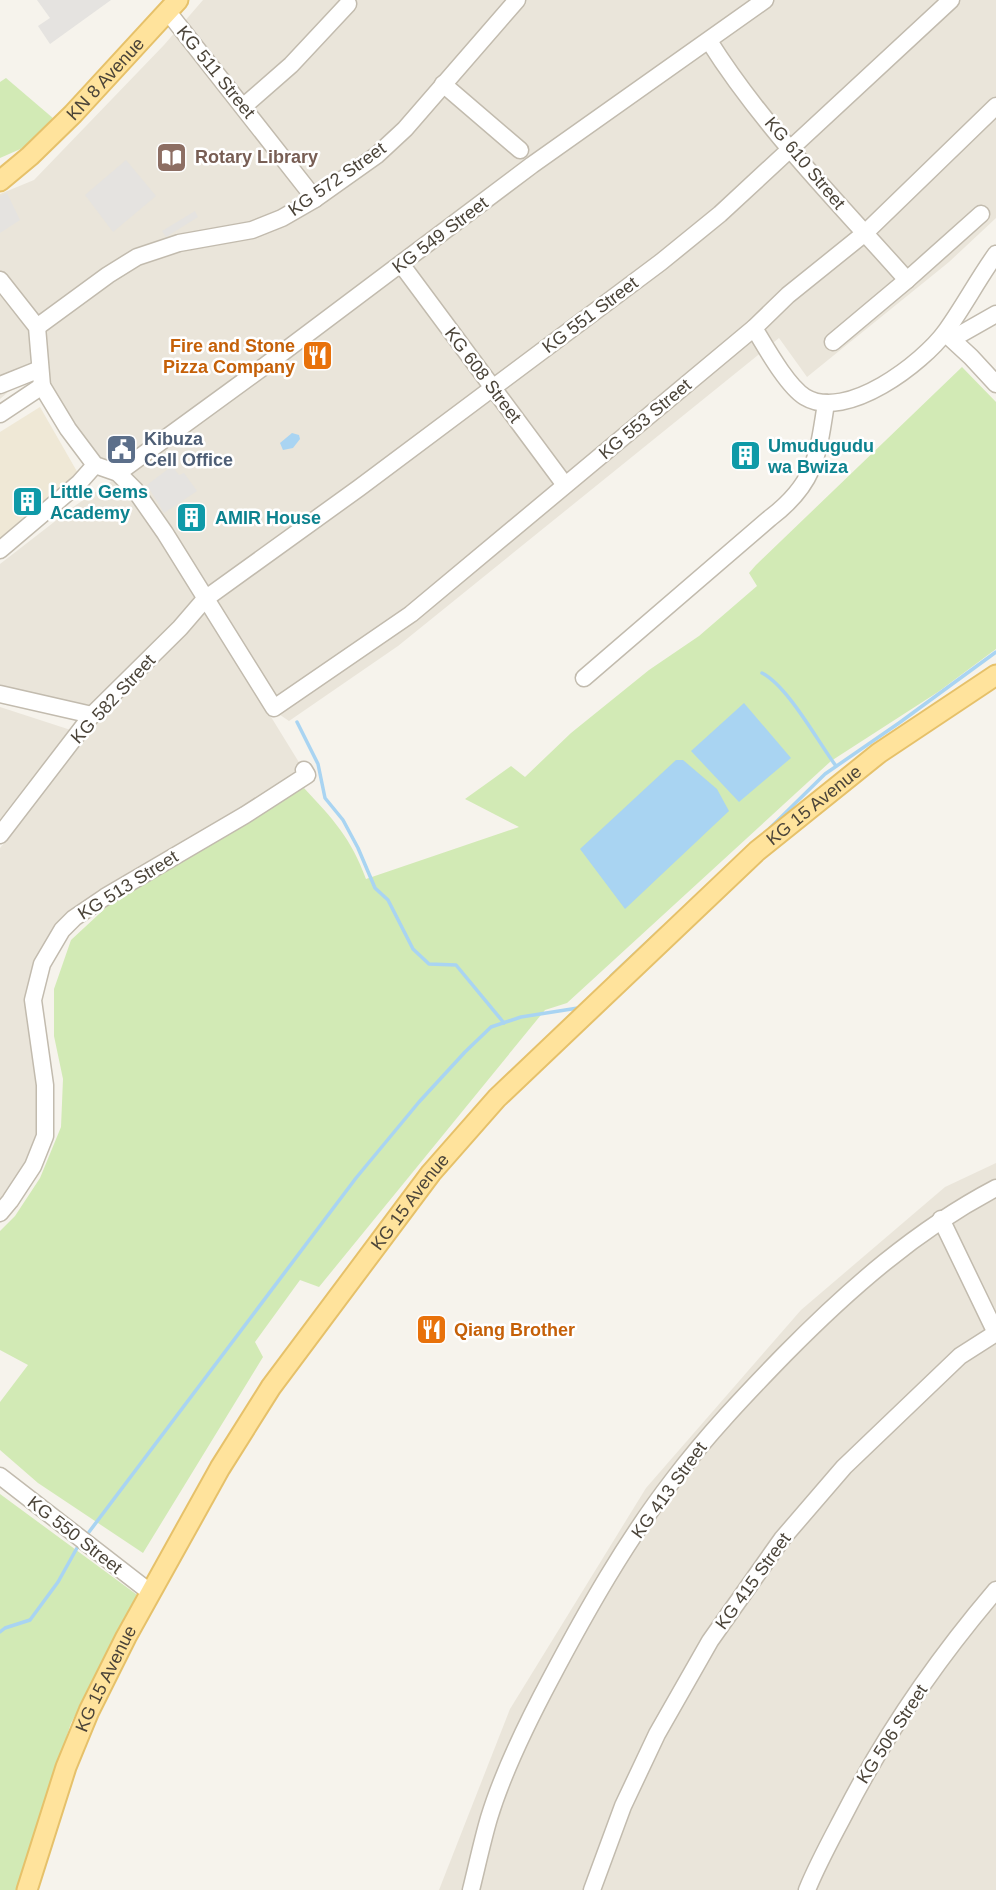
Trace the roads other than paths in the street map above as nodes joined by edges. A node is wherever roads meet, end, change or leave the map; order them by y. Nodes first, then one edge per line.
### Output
1 (517, 0) edge
2 (765, 0) edge
3 (951, 0) edge
4 (348, 4) dead end
5 (173, 6) edge
6 (709, 41) junction
7 (443, 84) junction
8 (244, 106) junction
9 (996, 106) edge
10 (790, 147) junction
11 (520, 150) dead end
12 (30, 156) junction
13 (0, 170) edge
14 (0, 181) edge
15 (315, 199) junction
16 (981, 214) dead end
17 (865, 233) junction
18 (996, 254) edge
19 (401, 264) junction
20 (0, 280) edge
21 (907, 280) junction
22 (996, 314) edge
23 (37, 327) junction
24 (754, 328) junction
25 (948, 336) junction
26 (833, 342) dead end
27 (40, 369) junction
28 (996, 384) edge
29 (0, 385) edge
30 (42, 386) junction
31 (493, 388) junction
32 (826, 403) junction
33 (0, 414) edge
34 (95, 465) junction
35 (118, 473) junction
36 (565, 485) junction
37 (0, 550) edge
38 (205, 599) junction
39 (996, 675) edge
40 (584, 678) dead end
41 (0, 694) edge
42 (92, 715) junction
43 (304, 770) dead end
44 (0, 835) edge
45 (996, 1188) edge
46 (0, 1213) edge
47 (941, 1219) junction
48 (996, 1333) edge
49 (0, 1476) edge
50 (996, 1590) edge
51 (151, 1593) junction
52 (27, 1890) edge
53 (471, 1890) edge
54 (592, 1890) edge
55 (807, 1890) edge

1 - 7 street, KG 572 Street
2 - 6 street, KG 549 Street
3 - 10 street, KG 551 Street
4 - 8 street
5 - 8 street, KG 511 Street
5 - 12 main road, KN 8 Avenue
6 - 10 street, KG 610 Street
6 - 19 street, KG 549 Street
7 - 11 street
7 - 15 street, KG 572 Street
8 - 15 street, KG 511 Street
9 - 17 street, KG 553 Street
10 - 17 street, KG 610 Street
10 - 31 street, KG 551 Street
12 - 13 main road, KN 8 Avenue
12 - 14 main road, KN 8 Avenue
15 - 23 street, KG 572 Street
16 - 21 street
17 - 21 street, KG 610 Street
17 - 24 street, KG 553 Street
18 - 25 street
19 - 31 street, KG 608 Street
19 - 35 street, KG 549 Street
20 - 23 street
21 - 26 street
22 - 25 street
23 - 27 street
24 - 32 street
24 - 36 street, KG 553 Street
25 - 28 street
25 - 32 street
27 - 29 street
27 - 30 street
30 - 33 street
30 - 34 street
31 - 36 street, KG 608 Street
31 - 38 street, KG 551 Street
32 - 40 street
34 - 35 street
34 - 37 street
35 - 38 street
36 - 38 street, KG 553 Street
38 - 42 street, KG 582 Street
39 - 51 main road, KG 15 Avenue
41 - 42 street
42 - 44 street, KG 582 Street
43 - 46 street, KG 513 Street
45 - 47 street, KG 413 Street
47 - 48 street
47 - 53 street, KG 413 Street
48 - 54 street, KG 415 Street
49 - 51 street, KG 550 Street
50 - 55 street, KG 506 Street
51 - 52 main road, KG 15 Avenue

